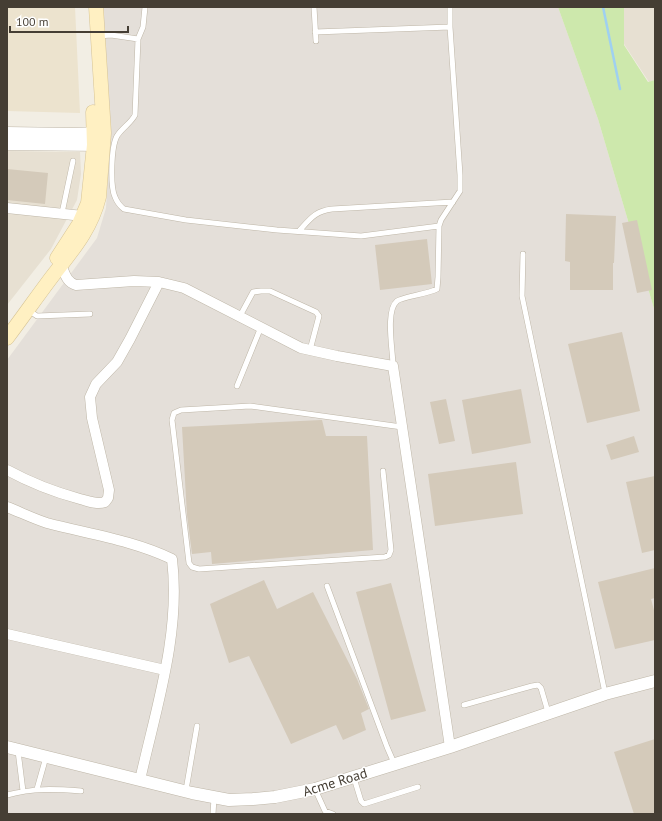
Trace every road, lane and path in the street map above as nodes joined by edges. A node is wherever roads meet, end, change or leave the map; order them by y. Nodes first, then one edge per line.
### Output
1 (88, 7) edge
2 (96, 7) edge
3 (145, 7) edge
4 (314, 7) edge
5 (450, 7) edge
6 (450, 27) junction
7 (316, 32) junction
8 (98, 36) junction
9 (138, 39) junction
10 (316, 41) dead end
11 (7, 132) edge
12 (99, 139) junction
13 (7, 144) edge
14 (73, 161) dead end
15 (454, 202) junction
16 (7, 208) edge
17 (62, 213) junction
18 (82, 216) junction
19 (439, 226) junction
20 (299, 232) junction
21 (523, 254) dead end
22 (62, 265) junction
23 (159, 282) junction
24 (28, 310) junction
25 (90, 314) dead end
26 (240, 316) junction
27 (7, 326) edge
28 (261, 327) junction
29 (7, 338) edge
30 (310, 350) junction
31 (394, 366) junction
32 (237, 386) dead end
33 (402, 427) junction
34 (7, 470) edge
35 (383, 471) dead end
36 (7, 507) edge
37 (327, 586) dead end
38 (7, 634) edge
39 (165, 670) junction
40 (655, 681) edge
41 (605, 694) junction
42 (464, 705) dead end
43 (548, 712) junction
44 (197, 726) dead end
45 (450, 746) junction
46 (12, 748) edge
47 (46, 757) junction
48 (394, 763) junction
49 (354, 777) junction
50 (140, 780) junction
51 (418, 787) dead end
52 (37, 789) junction
53 (81, 790) dead end
54 (315, 790) junction
55 (23, 791) junction
56 (186, 792) junction
57 (7, 795) edge
58 (214, 797) junction
59 (213, 814) edge
60 (333, 814) edge

1 - 12 main road
2 - 8 main road
3 - 9 lane
4 - 7 lane
5 - 6 lane
6 - 7 lane
6 - 15 lane
7 - 10 lane
8 - 9 lane
8 - 12 main road
9 - 20 lane
11 - 12 street
12 - 13 street
12 - 18 main road
12 - 22 main road
14 - 17 lane
15 - 19 lane
15 - 20 lane
16 - 17 street
17 - 18 street
18 - 27 main road
19 - 20 lane
19 - 31 lane
21 - 41 lane
22 - 23 street
22 - 24 main road
23 - 26 street
23 - 34 street
24 - 25 lane
24 - 29 main road
26 - 28 street
26 - 30 lane
28 - 30 street
28 - 32 lane
30 - 31 street
31 - 33 street
33 - 35 lane
33 - 45 street
36 - 39 street
37 - 48 lane
38 - 39 street
39 - 50 street
40 - 41 street, Acme Road
41 - 43 street, Acme Road
42 - 43 lane
43 - 45 street, Acme Road
44 - 56 lane
45 - 48 street, Acme Road
46 - 47 street, Acme Road
46 - 55 lane
47 - 50 street, Acme Road
47 - 52 lane
48 - 49 street, Acme Road
49 - 51 lane
49 - 54 street, Acme Road
50 - 56 street, Acme Road
52 - 53 lane
52 - 55 lane
54 - 58 street, Acme Road
54 - 60 lane
55 - 57 lane
56 - 58 street, Acme Road
58 - 59 lane

